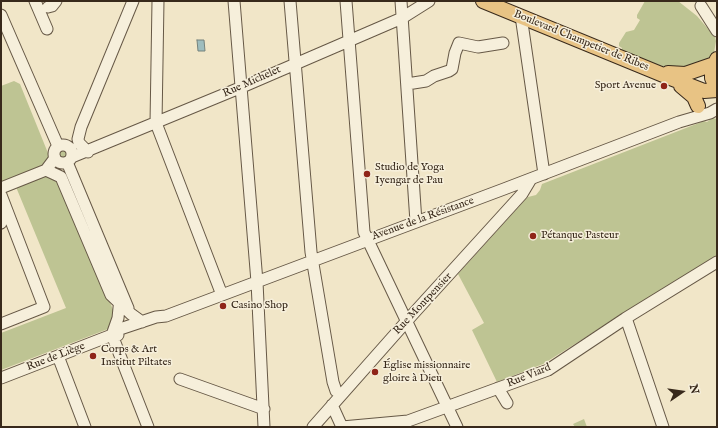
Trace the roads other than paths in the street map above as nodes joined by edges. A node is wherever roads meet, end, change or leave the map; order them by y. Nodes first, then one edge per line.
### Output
1 (34, 1) edge
2 (133, 1) edge
3 (158, 1) edge
4 (234, 1) edge
5 (290, 1) edge
6 (346, 1) edge
7 (401, 1) edge
8 (429, 1) edge
9 (483, 1) edge
10 (698, 3) edge
11 (1, 15) edge
12 (521, 16) junction
13 (717, 17) edge
14 (402, 18) junction
15 (47, 29) dead end
16 (717, 31) edge
17 (350, 40) junction
18 (503, 43) dead end
19 (295, 63) junction
20 (714, 65) edge
21 (656, 72) junction
22 (673, 79) junction
23 (407, 84) junction
24 (242, 87) junction
25 (713, 90) edge
26 (717, 100) edge
27 (698, 106) junction
28 (717, 109) edge
29 (156, 122) junction
30 (679, 122) junction
31 (81, 127) junction
32 (62, 145) junction
33 (88, 152) junction
34 (55, 158) junction
35 (70, 160) junction
36 (49, 172) junction
37 (544, 174) junction
38 (72, 175) junction
39 (531, 179) junction
40 (1, 188) edge
41 (68, 193) junction
42 (1, 195) edge
43 (1, 210) edge
44 (6, 222) edge
45 (416, 222) junction
46 (367, 240) junction
47 (313, 261) junction
48 (717, 262) edge
49 (257, 282) junction
50 (120, 291) junction
51 (222, 295) junction
52 (119, 303) junction
53 (131, 314) junction
54 (626, 318) junction
55 (406, 321) junction
56 (1, 324) edge
57 (142, 325) junction
58 (112, 335) junction
59 (58, 356) junction
60 (1, 378) edge
61 (180, 380) dead end
62 (498, 388) junction
63 (341, 395) junction
64 (507, 403) dead end
65 (332, 405) junction
66 (447, 406) junction
67 (264, 409) junction
68 (408, 424) edge
69 (85, 427) edge
70 (148, 427) edge
71 (264, 427) edge
72 (313, 427) edge
73 (457, 427) edge
74 (663, 427) edge

1 - 15 street
2 - 31 street
3 - 29 street
4 - 24 street
5 - 19 street
6 - 17 street
7 - 14 street
8 - 14 street, Rue Michelet
9 - 12 main road, Boulevard Champetier de Ribes
10 - 13 street
10 - 16 street
11 - 32 street
12 - 21 main road, Boulevard Champetier de Ribes
12 - 37 street
14 - 17 street, Rue Michelet
14 - 23 street
17 - 19 street, Rue Michelet
17 - 46 street
18 - 23 street
19 - 24 street, Rue Michelet
19 - 47 street
20 - 21 main road, Boulevard Champetier de Ribes
20 - 25 main road
21 - 22 main road, Boulevard Champetier de Ribes
22 - 25 main road, Boulevard Champetier de Ribes
22 - 27 main road
23 - 45 street
24 - 29 street, Rue Michelet
24 - 49 street
25 - 26 main road, Boulevard Champetier de Ribes
25 - 27 street, Avenue de la Résistance
27 - 30 street, Avenue de la Résistance
28 - 30 street, Avenue de la Résistance
29 - 33 street, Rue Michelet
29 - 51 street
30 - 37 street, Avenue de la Résistance
31 - 32 street
31 - 33 street
32 - 34 street
32 - 35 street
33 - 35 street, Rue Michelet
34 - 35 street
34 - 36 street
35 - 38 street
36 - 40 street
36 - 41 street
37 - 39 street, Avenue de la Résistance
38 - 41 street
38 - 50 street
39 - 45 street, Avenue de la Résistance
39 - 55 street, Rue Montpensier
41 - 52 street
42 - 44 street
43 - 44 street
44 - 56 street
45 - 46 street, Avenue de la Résistance
46 - 47 street, Avenue de la Résistance
46 - 55 street
47 - 49 street, Avenue de la Résistance
47 - 63 street
48 - 54 street, Rue Viard
49 - 51 street, Avenue de la Résistance
49 - 67 street
50 - 52 street
50 - 53 street
51 - 57 street, Avenue de la Résistance
52 - 53 street
52 - 58 street
53 - 57 street
54 - 62 street, Rue Viard
54 - 74 street
55 - 63 street, Rue Montpensier
55 - 66 street
57 - 58 street, Rue de Liège
58 - 59 street, Rue de Liège
58 - 70 street
59 - 60 street, Rue de Liège
59 - 69 street
61 - 67 street
62 - 64 street
62 - 66 street, Rue Viard
63 - 65 street, Rue Montpensier
65 - 68 street, Rue Viard
65 - 72 street, Rue Montpensier
66 - 68 street, Rue Viard
66 - 73 street
67 - 71 street

